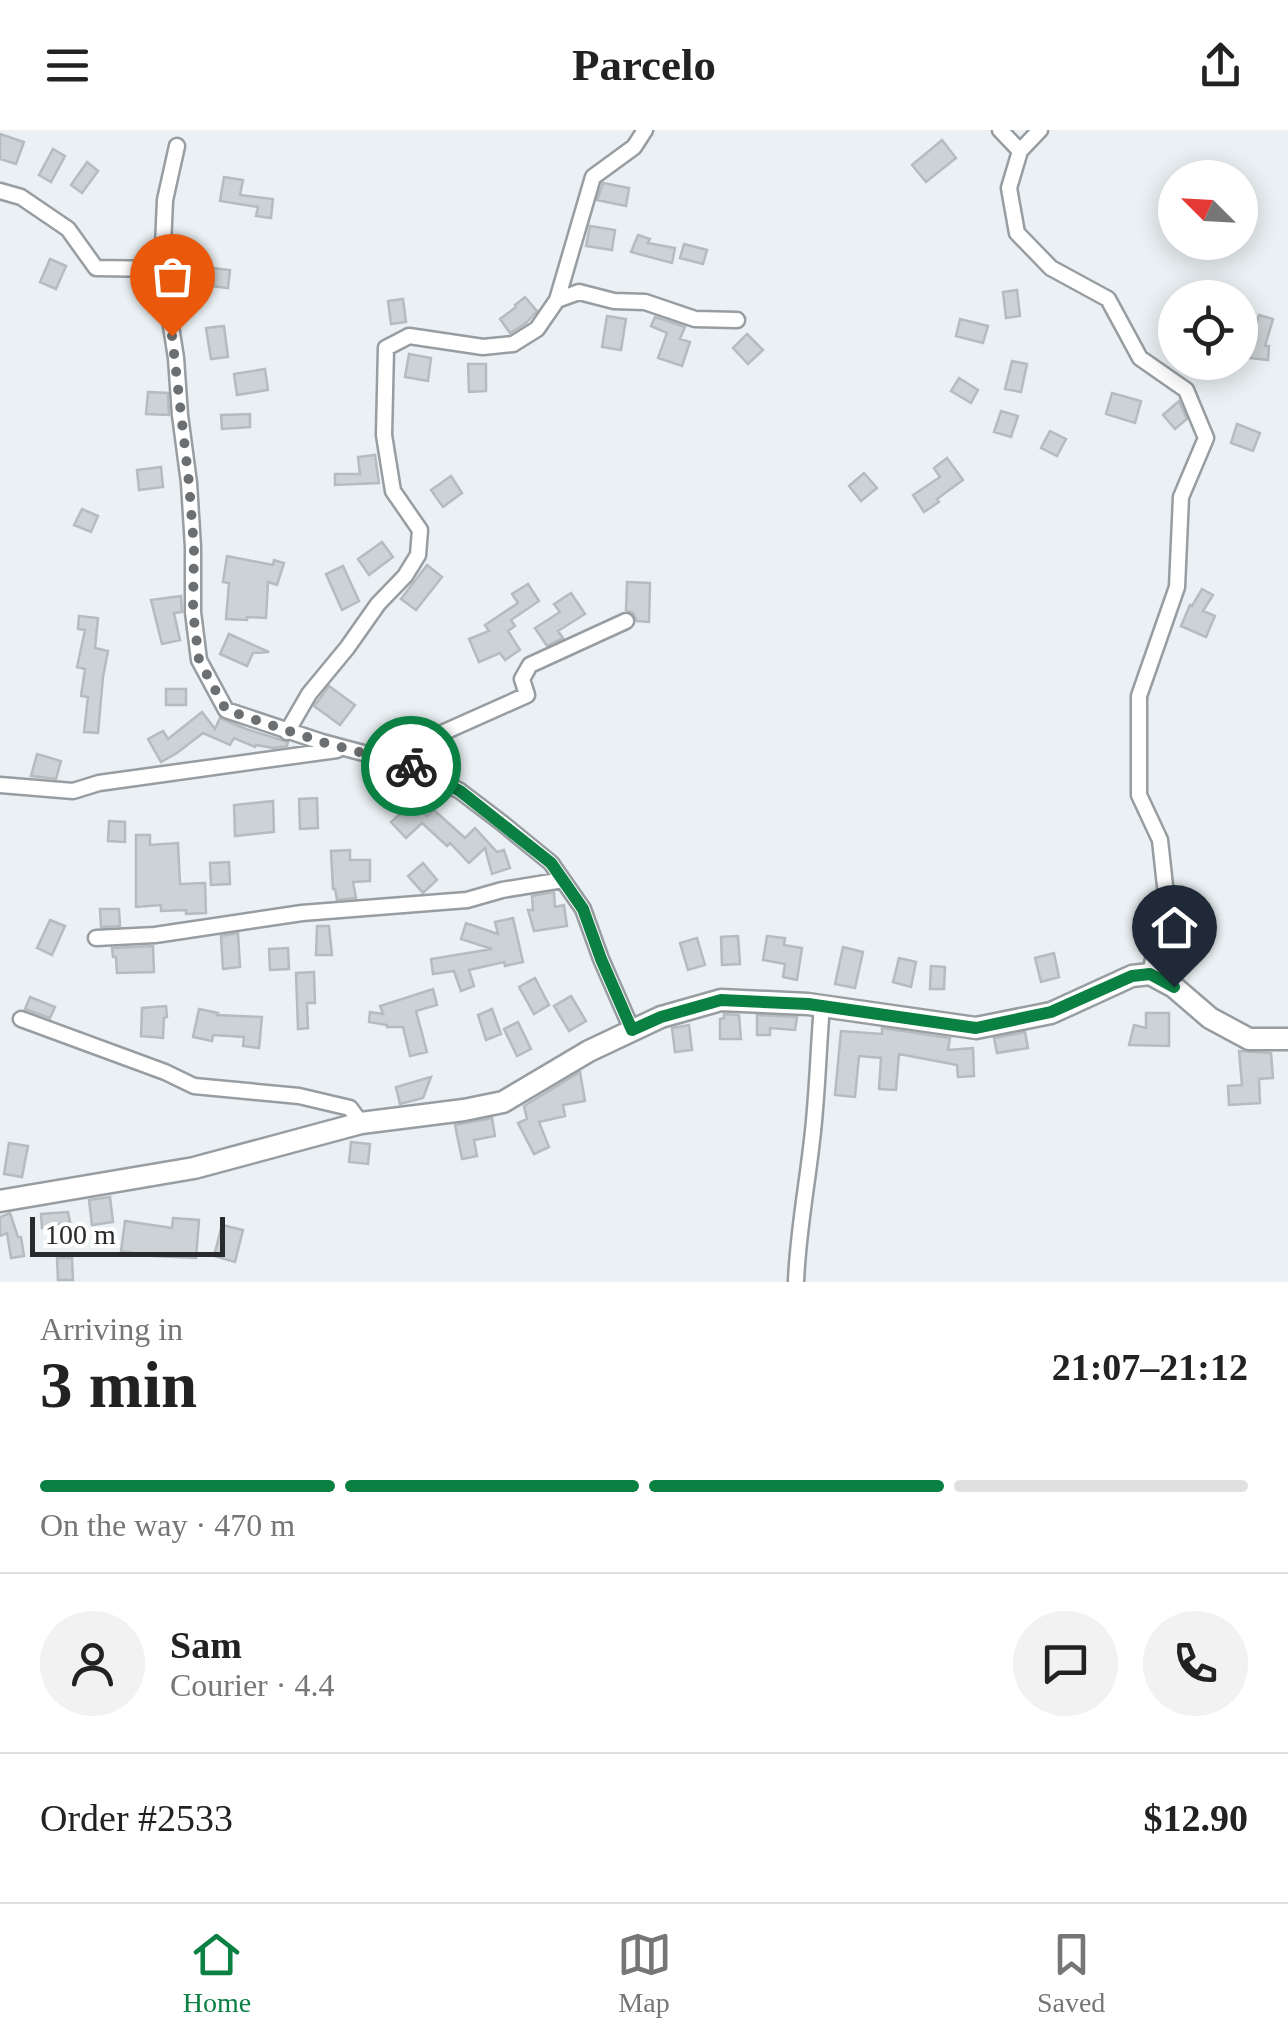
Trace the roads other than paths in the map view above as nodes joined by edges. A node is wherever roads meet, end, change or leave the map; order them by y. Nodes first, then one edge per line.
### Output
1 (645, 130) edge
2 (1000, 130) edge
3 (1040, 130) edge
4 (177, 146) dead end
5 (1020, 151) junction
6 (0, 191) edge
7 (162, 269) junction
8 (557, 300) junction
9 (737, 320) dead end
10 (626, 621) dead end
11 (287, 732) junction
12 (348, 748) junction
13 (386, 758) junction
14 (0, 785) edge
15 (563, 880) junction
16 (96, 938) dead end
17 (1150, 974) junction
18 (822, 1006) junction
19 (21, 1020) dead end
20 (632, 1030) junction
21 (1288, 1038) edge
22 (362, 1123) junction
23 (0, 1200) edge
24 (796, 1282) edge

1 - 8 street
2 - 5 street
3 - 5 street
4 - 7 street
5 - 17 street
6 - 7 street
7 - 11 street
8 - 9 street
8 - 11 street
10 - 13 street
11 - 12 street
12 - 13 street
12 - 14 street
13 - 15 street
15 - 16 street
15 - 20 street
17 - 18 street
17 - 21 street
18 - 20 street
18 - 24 street
19 - 22 street
20 - 22 street
22 - 23 street

